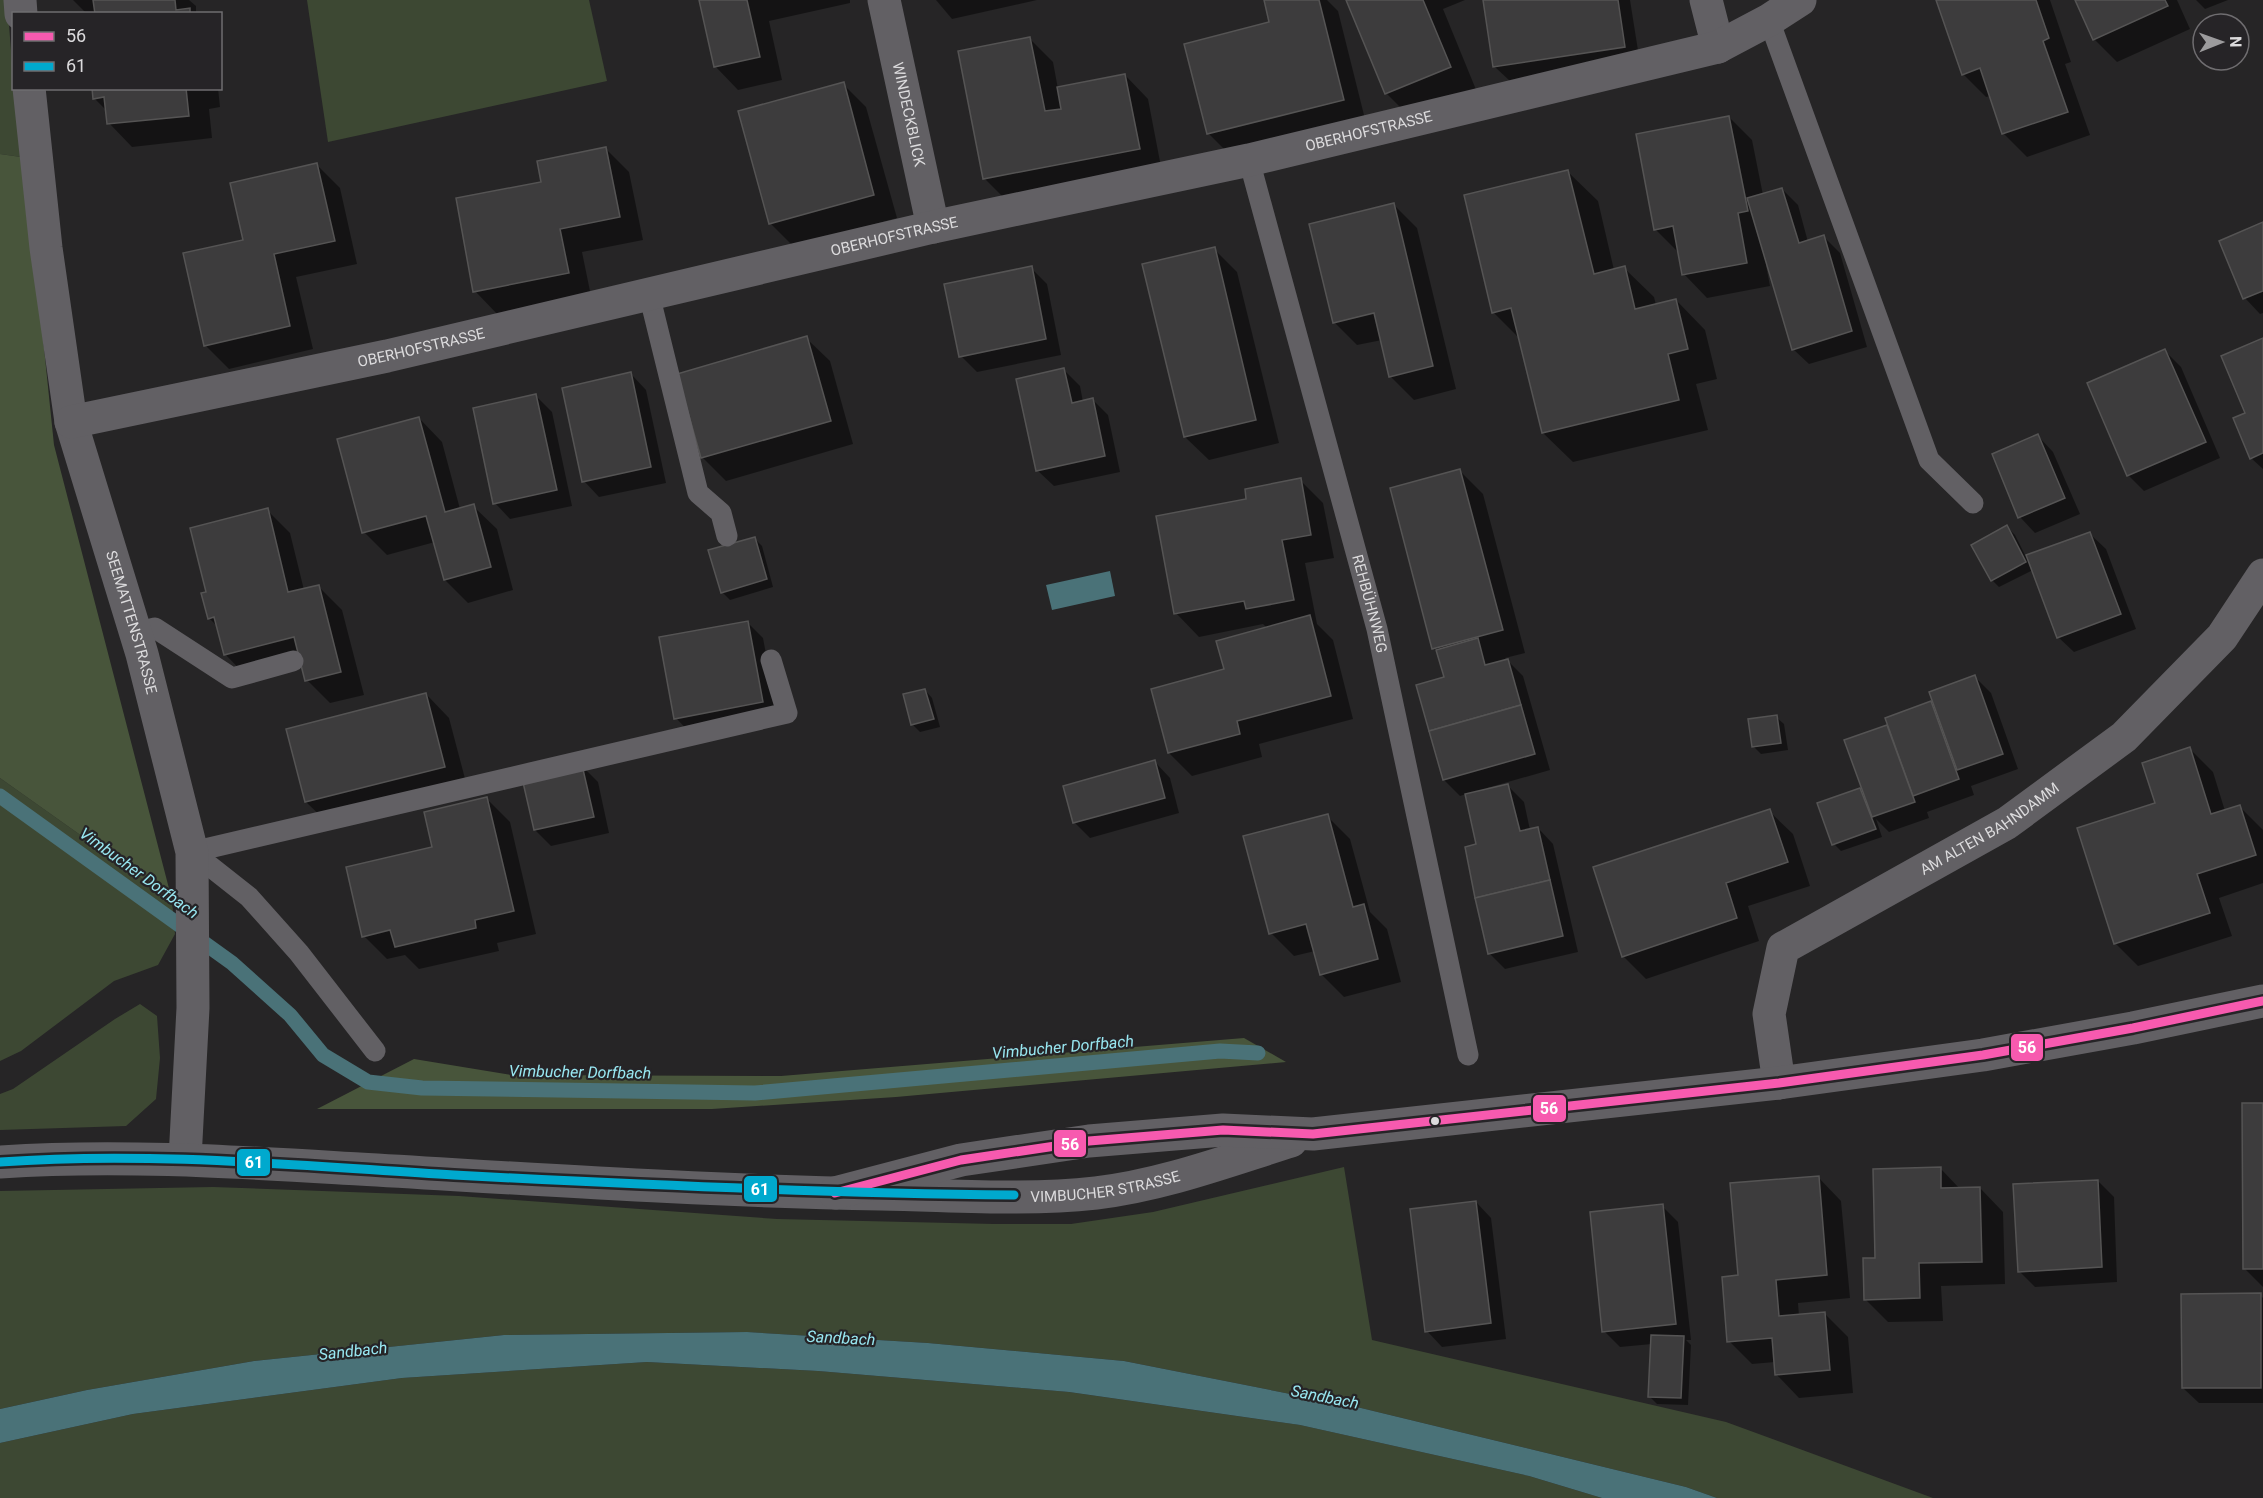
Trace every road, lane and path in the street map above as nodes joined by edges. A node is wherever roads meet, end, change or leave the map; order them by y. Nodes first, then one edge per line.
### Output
1 (884, 0) edge
2 (1706, 0) edge
3 (1800, 0) edge
4 (1769, 20) junction
5 (1718, 47) junction
6 (29, 90) edge
7 (1249, 160) junction
8 (933, 228) junction
9 (649, 294) junction
10 (71, 422) junction
11 (1973, 502) dead end
12 (727, 536) dead end
13 (2263, 575) edge
14 (135, 633) junction
15 (771, 660) dead end
16 (293, 662) dead end
17 (192, 852) junction
18 (2263, 1001) edge
19 (375, 1051) dead end
20 (1468, 1055) dead end
21 (1779, 1083) junction
22 (1313, 1134) junction
23 (185, 1159) junction
24 (0, 1162) edge
25 (835, 1193) junction

1 - 8 street, WINDECKBLICK
2 - 5 street
3 - 4 street, OBERHOFSTRASSE
4 - 5 street, OBERHOFSTRASSE
4 - 11 lane
5 - 7 street, OBERHOFSTRASSE
6 - 10 street, SEEMATTENSTRASSE
7 - 8 street, OBERHOFSTRASSE
7 - 20 lane, REHBÜHNWEG
8 - 9 street, OBERHOFSTRASSE
9 - 10 street, OBERHOFSTRASSE
9 - 12 lane
10 - 14 street, SEEMATTENSTRASSE
13 - 21 street, AM ALTEN BAHNDAMM
14 - 16 lane
14 - 17 street, SEEMATTENSTRASSE
15 - 17 lane
17 - 19 lane
17 - 23 street, SEEMATTENSTRASSE
18 - 21 street, VIMBUCHER STRASSE
21 - 22 street, VIMBUCHER STRASSE
22 - 25 street, VIMBUCHER STRASSE
22 - 25 street, VIMBUCHER STRASSE
23 - 24 street
23 - 25 street

